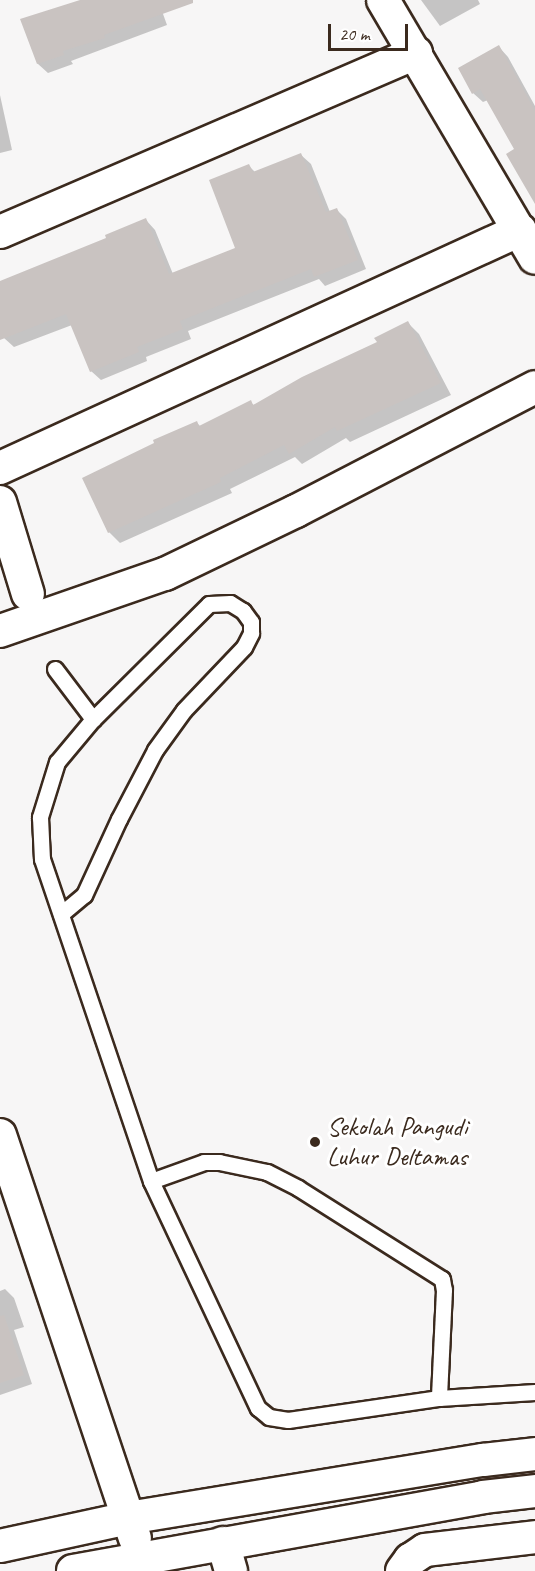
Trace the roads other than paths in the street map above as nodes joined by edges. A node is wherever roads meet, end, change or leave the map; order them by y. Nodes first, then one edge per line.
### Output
1 (383, 0) edge
2 (416, 53) junction
3 (520, 230) junction
4 (0, 232) edge
5 (535, 258) edge
6 (535, 387) edge
7 (0, 468) edge
8 (0, 502) edge
9 (28, 594) dead end
10 (0, 632) edge
11 (55, 669) dead end
12 (93, 719) junction
13 (61, 914) junction
14 (0, 1135) edge
15 (151, 1181) junction
16 (535, 1392) edge
17 (439, 1398) junction
18 (535, 1454) edge
19 (535, 1491) edge
20 (128, 1518) junction
21 (535, 1537) edge
22 (0, 1546) edge
23 (227, 1557) edge
24 (141, 1558) junction
25 (73, 1571) edge
26 (402, 1571) edge

1 - 2 street
2 - 3 street
2 - 4 street
3 - 5 street
3 - 7 street
6 - 10 street
8 - 9 street
11 - 12 lane
12 - 13 lane
12 - 13 lane
13 - 15 lane
14 - 20 street
15 - 17 lane
15 - 17 lane
16 - 17 lane
18 - 20 street
19 - 23 street
20 - 22 street
20 - 24 street
21 - 26 street
23 - 24 street
24 - 25 street

